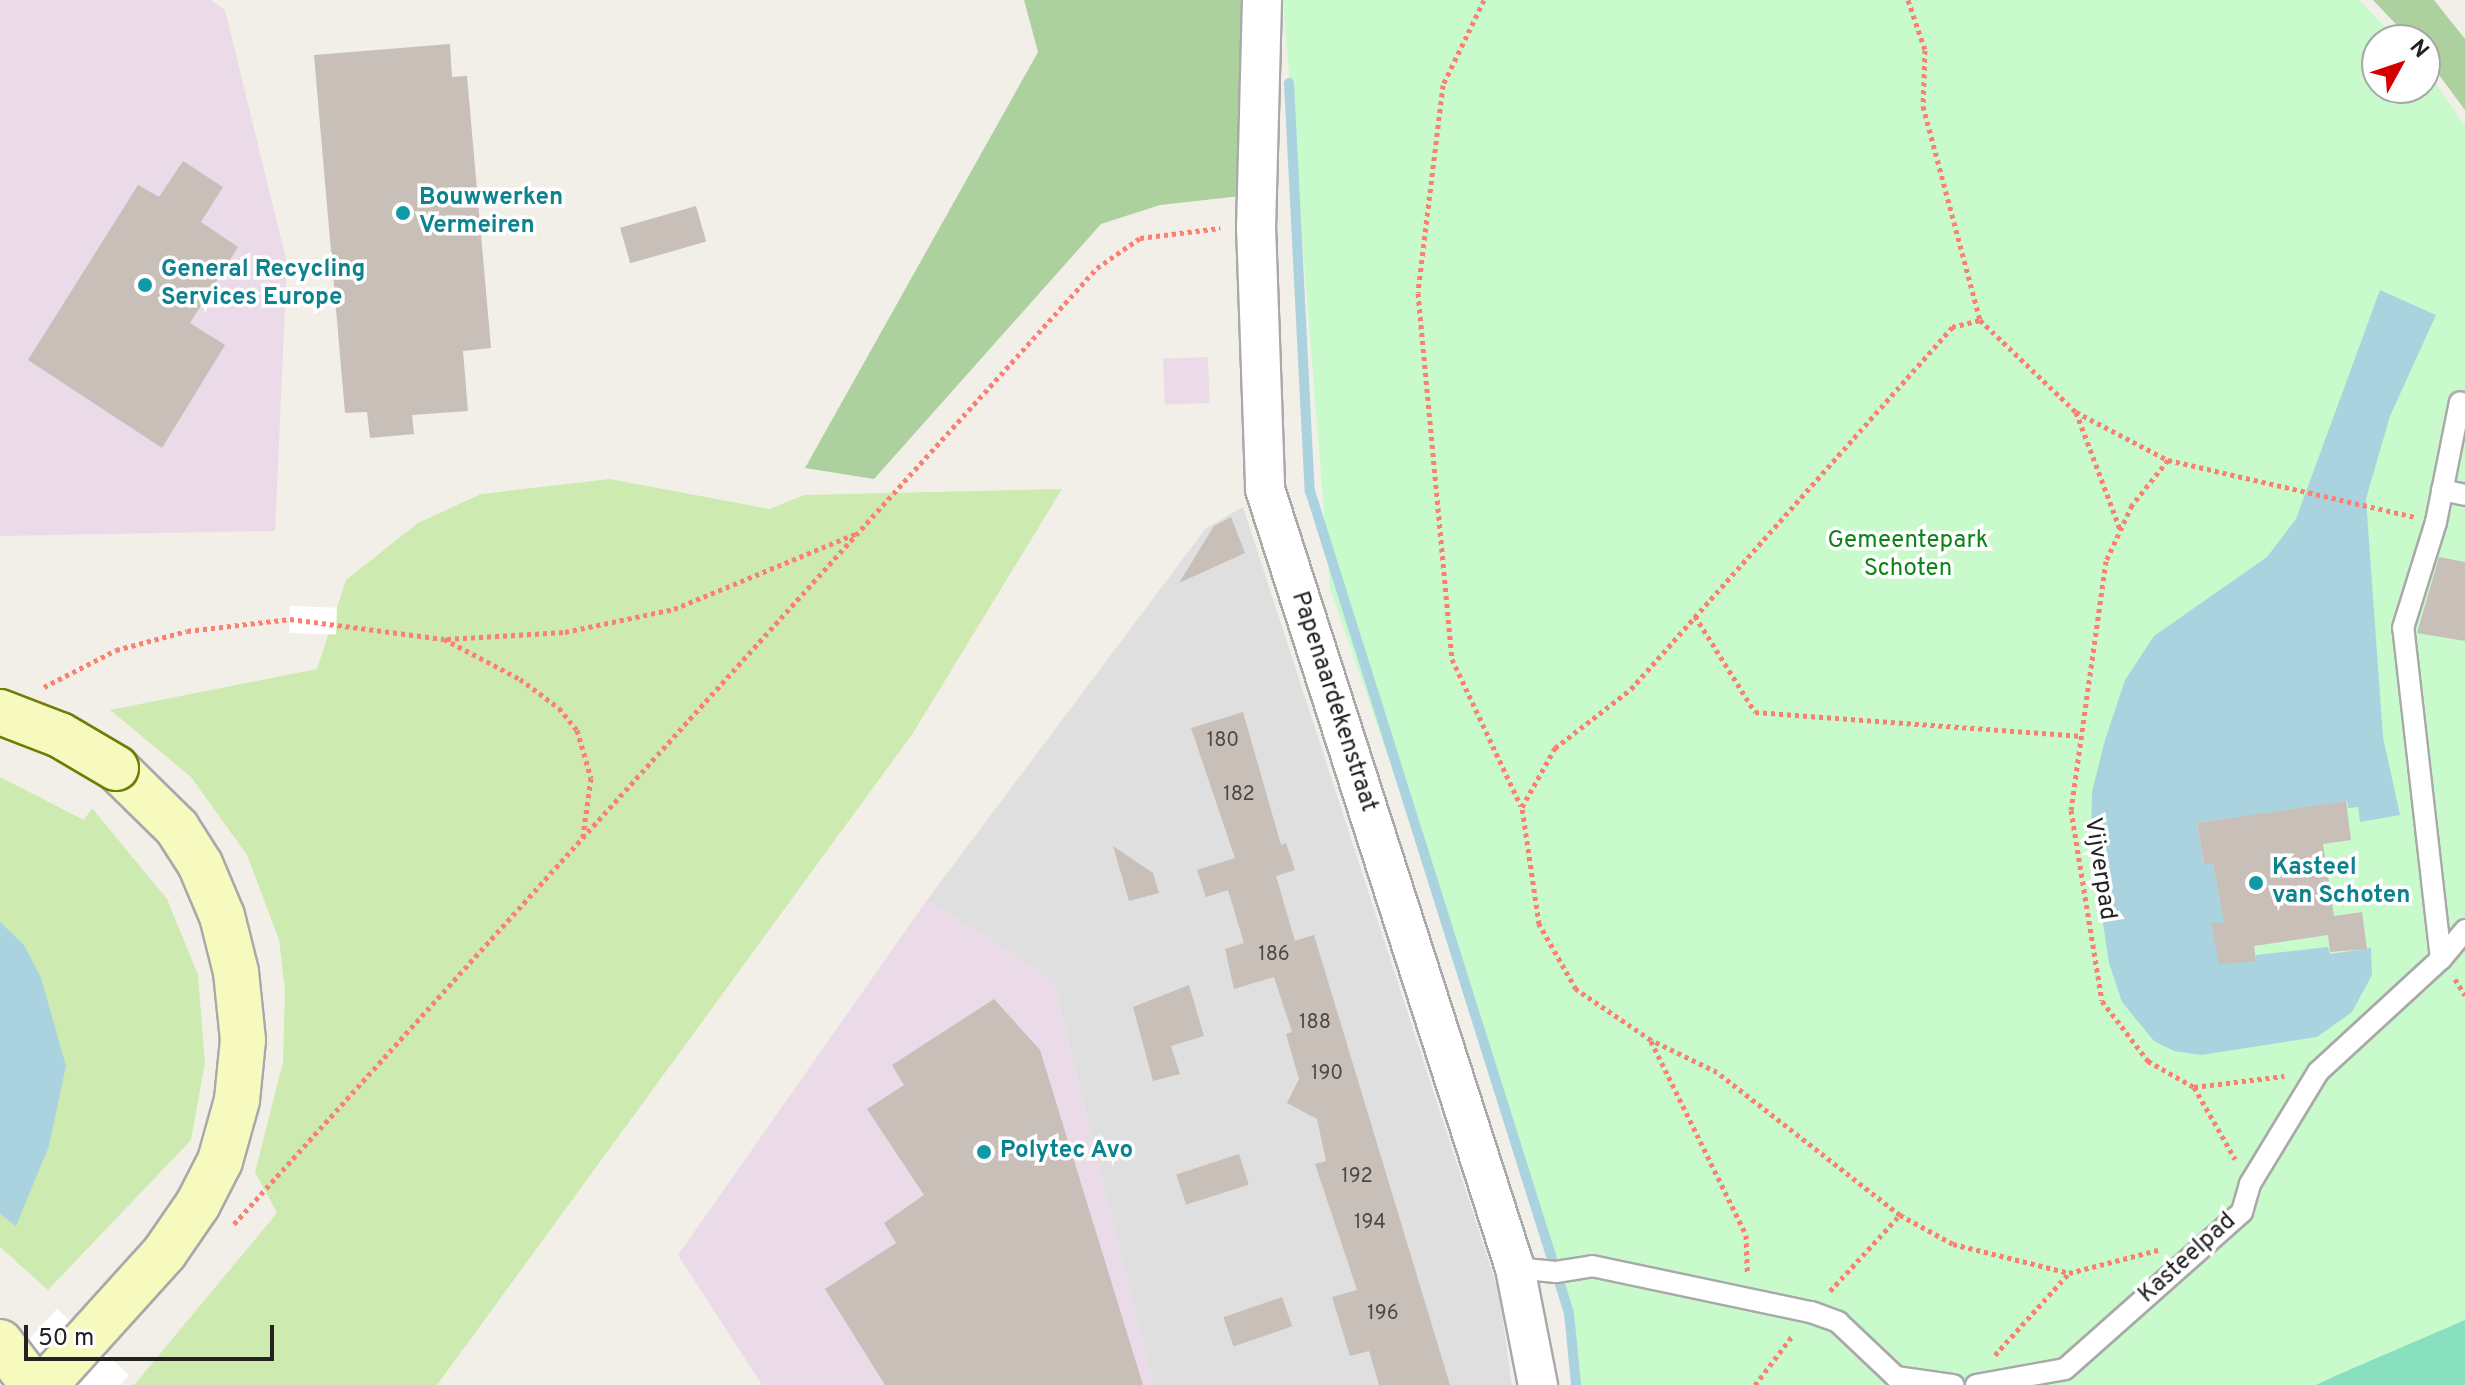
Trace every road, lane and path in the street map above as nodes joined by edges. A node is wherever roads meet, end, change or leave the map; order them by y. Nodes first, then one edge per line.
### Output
1 (1262, 0) edge
2 (1484, 0) edge
3 (1908, 0) edge
4 (1256, 226) junction
5 (1980, 320) junction
6 (2460, 402) dead end
7 (2076, 412) junction
8 (2168, 460) junction
9 (2442, 490) junction
10 (2465, 495) edge
11 (2436, 522) junction
12 (2120, 530) junction
13 (860, 532) junction
14 (1695, 616) junction
15 (444, 639) junction
16 (38, 691) dead end
17 (0, 712) edge
18 (2082, 736) junction
19 (1522, 807) junction
20 (583, 839) junction
21 (2465, 930) edge
22 (2441, 959) junction
23 (1651, 1040) junction
24 (2318, 1072) junction
25 (2194, 1087) junction
26 (2250, 1184) junction
27 (1900, 1215) junction
28 (229, 1229) dead end
29 (2215, 1235) junction
30 (1524, 1268) junction
31 (2069, 1273) junction
32 (1748, 1298) junction
33 (1811, 1312) junction
34 (0, 1342) edge
35 (1988, 1363) dead end
36 (33, 1385) edge
37 (45, 1385) edge
38 (1538, 1385) edge
39 (1755, 1385) edge
40 (1953, 1385) edge
41 (1976, 1385) edge

1 - 4 street, Papenaardekenstraat
2 - 19 path
3 - 5 path
4 - 13 path
4 - 30 street, Papenaardekenstraat
5 - 7 path
5 - 14 path
6 - 9 lane
7 - 8 path
7 - 12 path
8 - 11 path
8 - 12 path, Vijverpad
9 - 10 lane
9 - 11 lane
11 - 22 lane
12 - 18 path, Vijverpad
13 - 15 path
13 - 20 path
14 - 18 path
14 - 19 path
15 - 16 path
15 - 20 path
17 - 37 street, bridge
18 - 25 path, Vijverpad
19 - 23 path
20 - 28 path
21 - 22 lane, Kasteelpad
22 - 24 lane, Kasteelpad
23 - 27 path
23 - 32 path
24 - 25 path
24 - 26 lane, Kasteelpad
25 - 26 path
26 - 29 lane, Kasteelpad
27 - 31 path
27 - 33 path
29 - 31 path
29 - 41 lane, Kasteelpad
30 - 32 lane
30 - 38 street, Papenaardekenstraat
31 - 35 path
32 - 33 lane
33 - 39 path
33 - 40 lane
34 - 36 street

